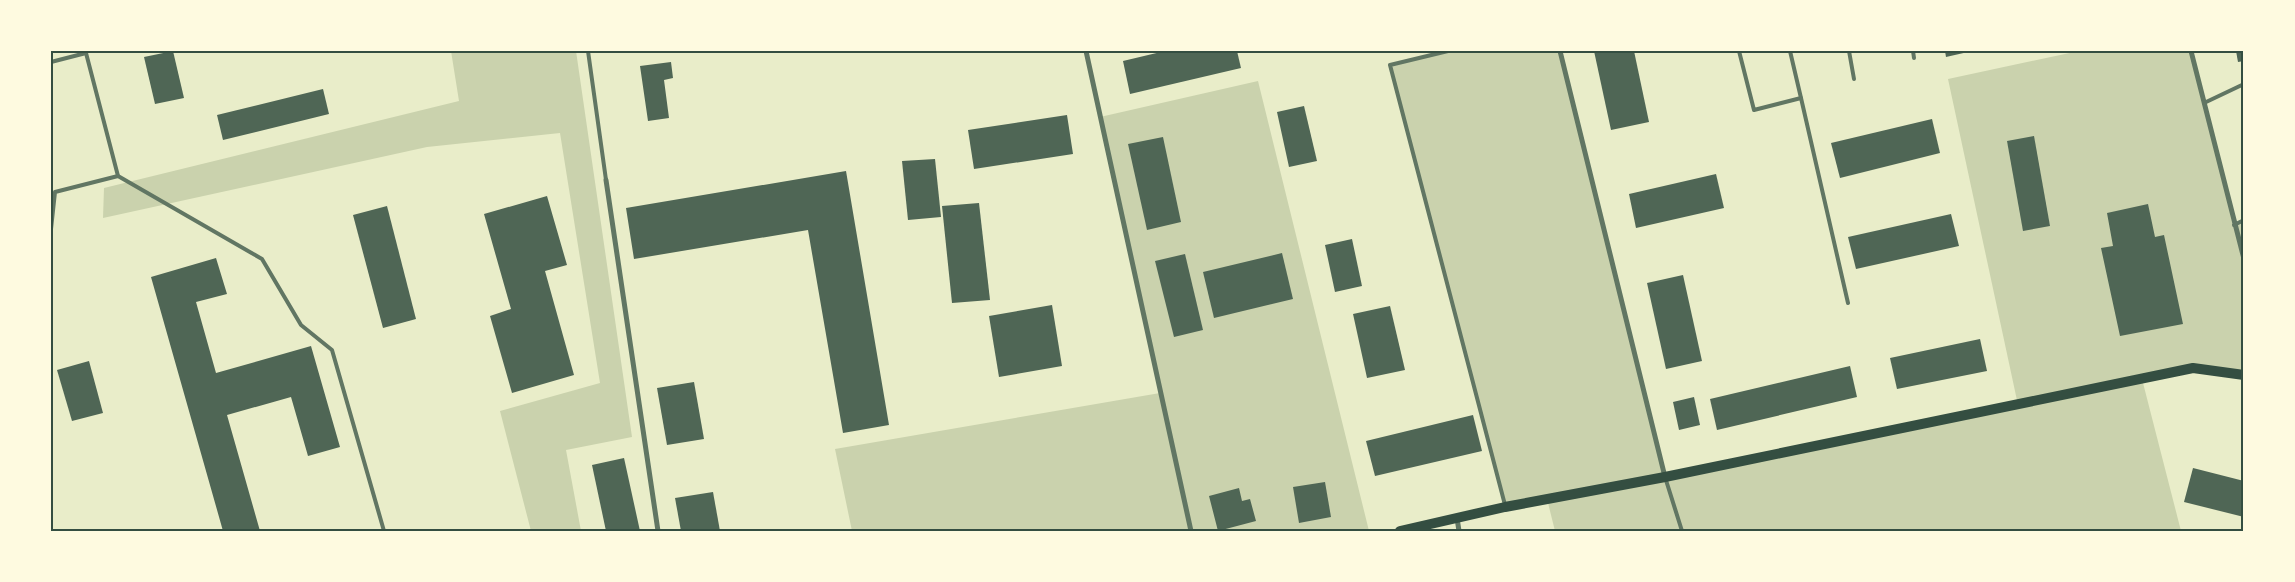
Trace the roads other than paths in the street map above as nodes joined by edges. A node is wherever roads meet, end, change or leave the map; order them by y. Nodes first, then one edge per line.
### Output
1 (588, 51) edge
2 (1086, 51) edge
3 (1448, 51) edge
4 (1560, 51) edge
5 (1739, 51) edge
6 (1790, 51) edge
7 (1849, 51) edge
8 (1913, 51) edge
9 (2191, 51) edge
10 (1914, 58) dead end
11 (51, 62) edge
12 (1854, 79) dead end
13 (2244, 84) edge
14 (1801, 98) junction
15 (2204, 102) junction
16 (118, 176) junction
17 (606, 180) joint
18 (2244, 220) edge
19 (2234, 225) junction
20 (51, 229) edge
21 (2244, 259) edge
22 (1848, 303) dead end
23 (2244, 376) edge
24 (1665, 477) junction
25 (1505, 507) junction
26 (1456, 518) junction
27 (384, 531) edge
28 (658, 531) edge
29 (1191, 531) edge
30 (1400, 531) edge
31 (1459, 531) edge
32 (1682, 531) edge

1 - 17 lane
2 - 29 street
3 - 25 lane
4 - 24 street
5 - 14 lane
6 - 14 lane
7 - 12 lane
8 - 10 lane
9 - 15 street
11 - 16 lane
13 - 15 lane
14 - 22 lane
15 - 19 street
16 - 20 lane
16 - 27 lane
17 - 28 street
18 - 19 lane
19 - 21 street
23 - 24 main road
24 - 25 main road
24 - 32 lane
25 - 26 main road
26 - 30 main road
26 - 31 street

